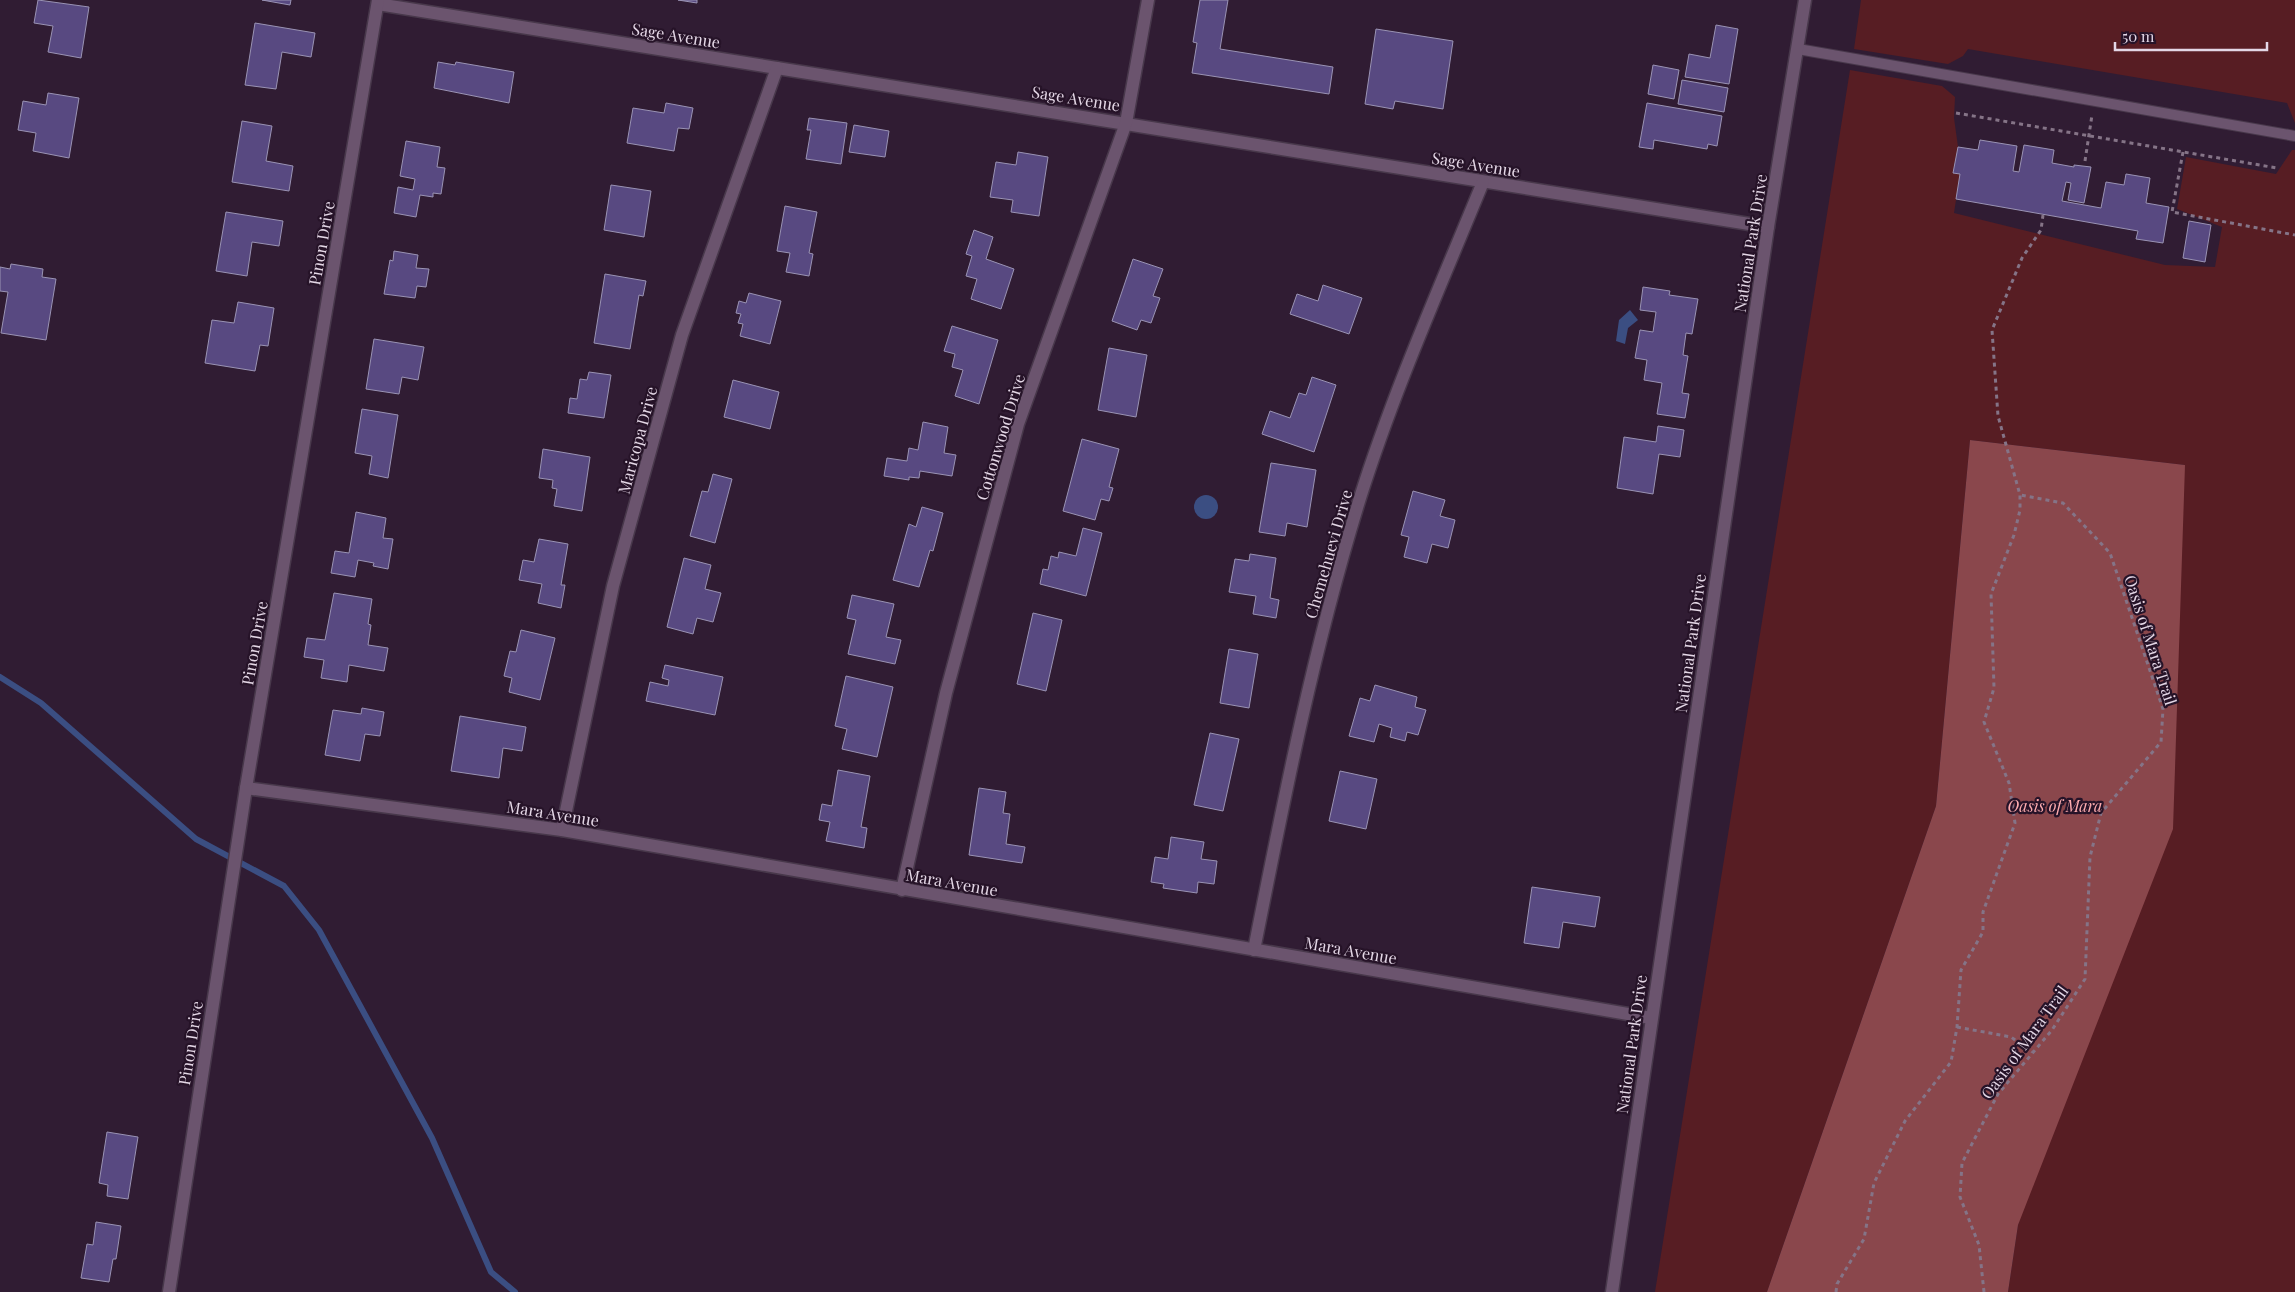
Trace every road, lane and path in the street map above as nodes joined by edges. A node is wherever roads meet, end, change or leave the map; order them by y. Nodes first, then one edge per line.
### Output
1 (1148, 0) edge
2 (1805, 0) edge
3 (378, 2) edge
4 (1798, 49) junction
5 (777, 68) junction
6 (2095, 101) junction
7 (1956, 113) dead end
8 (1126, 123) junction
9 (2089, 136) junction
10 (2295, 136) edge
11 (2184, 152) junction
12 (2085, 161) dead end
13 (2277, 168) dead end
14 (1483, 182) junction
15 (2043, 215) dead end
16 (1768, 227) junction
17 (2295, 235) edge
18 (2020, 494) junction
19 (246, 788) junction
20 (562, 830) junction
21 (902, 890) junction
22 (1254, 950) junction
23 (1651, 1018) junction
24 (1957, 1027) junction
25 (2032, 1052) junction
26 (169, 1292) edge
27 (1612, 1292) edge
28 (1836, 1292) edge
29 (1984, 1292) edge

1 - 8 street, Cottonwood Drive
2 - 4 street, National Park Drive
3 - 5 street, Sage Avenue
3 - 19 street, Pinon Drive
4 - 6 lane
4 - 16 street, National Park Drive
5 - 8 street, Sage Avenue
5 - 20 street, Maricopa Drive
6 - 9 path
6 - 10 lane
7 - 9 path
8 - 14 street, Sage Avenue
8 - 21 street, Cottonwood Drive
9 - 11 path
9 - 12 path
11 - 13 path
11 - 17 path
14 - 16 street, Sage Avenue
14 - 22 street, Chemehuevi Drive
15 - 18 path
16 - 23 street, National Park Drive
18 - 24 path
18 - 25 path, Oasis of Mara Trail
19 - 20 street, Mara Avenue
19 - 26 street, Pinon Drive
20 - 21 street, Mara Avenue
21 - 22 street, Mara Avenue
22 - 23 street, Mara Avenue
23 - 27 street, National Park Drive
24 - 25 path
24 - 28 path
25 - 29 path, Oasis of Mara Trail

